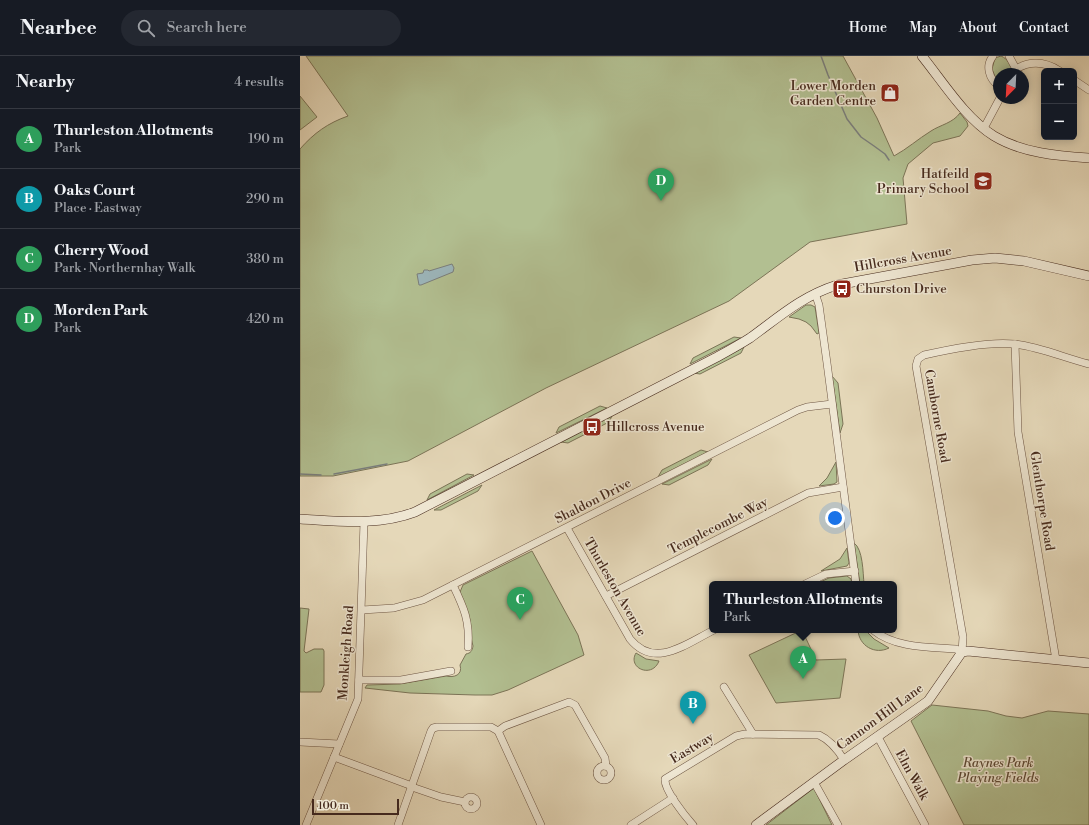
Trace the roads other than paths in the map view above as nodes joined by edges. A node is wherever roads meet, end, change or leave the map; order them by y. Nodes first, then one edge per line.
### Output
1 (922, 56) edge
2 (993, 56) edge
3 (1009, 56) edge
4 (1015, 68) edge
5 (1020, 68) edge
6 (1054, 68) edge
7 (993, 80) edge
8 (1077, 82) edge
9 (1089, 90) edge
10 (997, 104) edge
11 (984, 128) junction
12 (1089, 158) edge
13 (1089, 276) edge
14 (815, 292) junction
15 (1015, 344) junction
16 (1089, 364) edge
17 (832, 404) junction
18 (843, 487) junction
19 (300, 519) edge
20 (364, 522) junction
21 (567, 528) junction
22 (855, 571) junction
23 (811, 581) edge
24 (856, 581) edge
25 (453, 585) junction
26 (606, 596) junction
27 (362, 610) junction
28 (709, 632) edge
29 (877, 633) edge
30 (468, 647) dead end
31 (962, 652) junction
32 (1056, 660) junction
33 (1089, 663) edge
34 (451, 671) dead end
35 (359, 680) junction
36 (724, 687) dead end
37 (498, 731) junction
38 (753, 734) junction
39 (878, 737) junction
40 (300, 742) edge
41 (340, 744) junction
42 (334, 757) junction
43 (844, 760) junction
44 (606, 766) dead end
45 (814, 782) junction
46 (412, 786) junction
47 (673, 798) junction
48 (465, 802) dead end
49 (306, 825) edge
50 (398, 825) edge
51 (541, 825) edge
52 (631, 825) edge
53 (693, 825) edge
54 (756, 825) edge
55 (838, 825) edge
56 (925, 825) edge

1 - 11 street
2 - 7 street
3 - 4 street
5 - 6 street
8 - 9 street
10 - 11 street
11 - 12 street
13 - 14 street, Hillcross Avenue
14 - 17 street
14 - 20 street, Hillcross Avenue
15 - 16 street, Camborne Road
15 - 31 street, Camborne Road
15 - 32 street, Glenthorpe Road
17 - 18 street
17 - 21 street, Shaldon Drive
18 - 22 street
18 - 26 street, Templecombe Way
19 - 20 street, Hillcross Avenue
20 - 27 street, Monkleigh Road
21 - 25 street, Shaldon Drive
21 - 26 street, Thurleston Avenue
22 - 23 street
22 - 24 street
25 - 27 street, Shaldon Drive
25 - 30 street
26 - 28 street, Thurleston Avenue
27 - 35 street, Monkleigh Road
29 - 31 street
31 - 32 street
31 - 39 street, Cannon Hill Lane
32 - 33 street
34 - 35 street
35 - 41 street, Monkleigh Road
36 - 38 street
37 - 44 street
37 - 46 street
37 - 51 street
38 - 43 street, Eastway
38 - 47 street, Eastway
39 - 43 street, Cannon Hill Lane
39 - 56 street, Elm Walk
40 - 41 street
41 - 42 street, Monkleigh Road
42 - 46 street
42 - 49 street, Monkleigh Road
43 - 45 street, Cannon Hill Lane
45 - 54 street, Cannon Hill Lane
45 - 55 street
46 - 48 street
46 - 50 street
47 - 52 street
47 - 53 street

